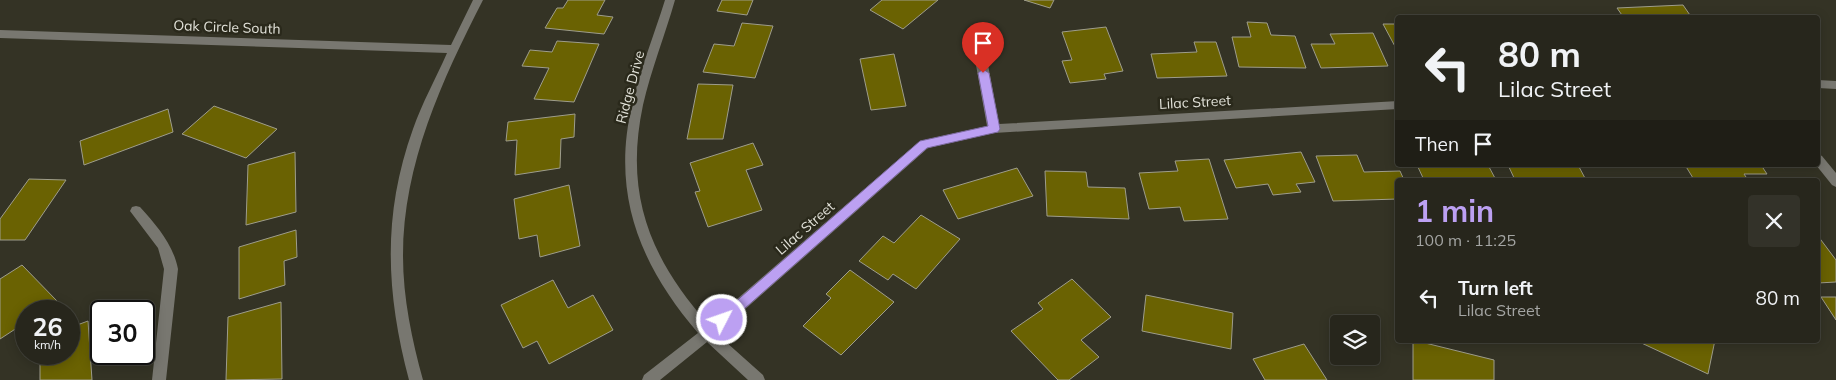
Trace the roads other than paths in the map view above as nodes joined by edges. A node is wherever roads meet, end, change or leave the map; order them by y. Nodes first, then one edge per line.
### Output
1 (478, 0) edge
2 (670, 0) edge
3 (0, 34) edge
4 (454, 49) junction
5 (980, 54) dead end
6 (1820, 84) edge
7 (1836, 84) edge
8 (1395, 105) edge
9 (994, 129) junction
10 (1820, 161) edge
11 (1836, 182) edge
12 (136, 211) dead end
13 (708, 333) junction
14 (159, 380) edge
15 (416, 380) edge
16 (649, 380) edge
17 (758, 380) edge

1 - 4 street
2 - 13 street, Ridge Drive
3 - 4 street, Oak Circle South
4 - 15 street
5 - 9 street
6 - 7 street
8 - 9 street, Lilac Street
9 - 13 street, Lilac Street
10 - 11 street
12 - 14 street
13 - 16 street, Lilac Street
13 - 17 street, Ridge Drive

